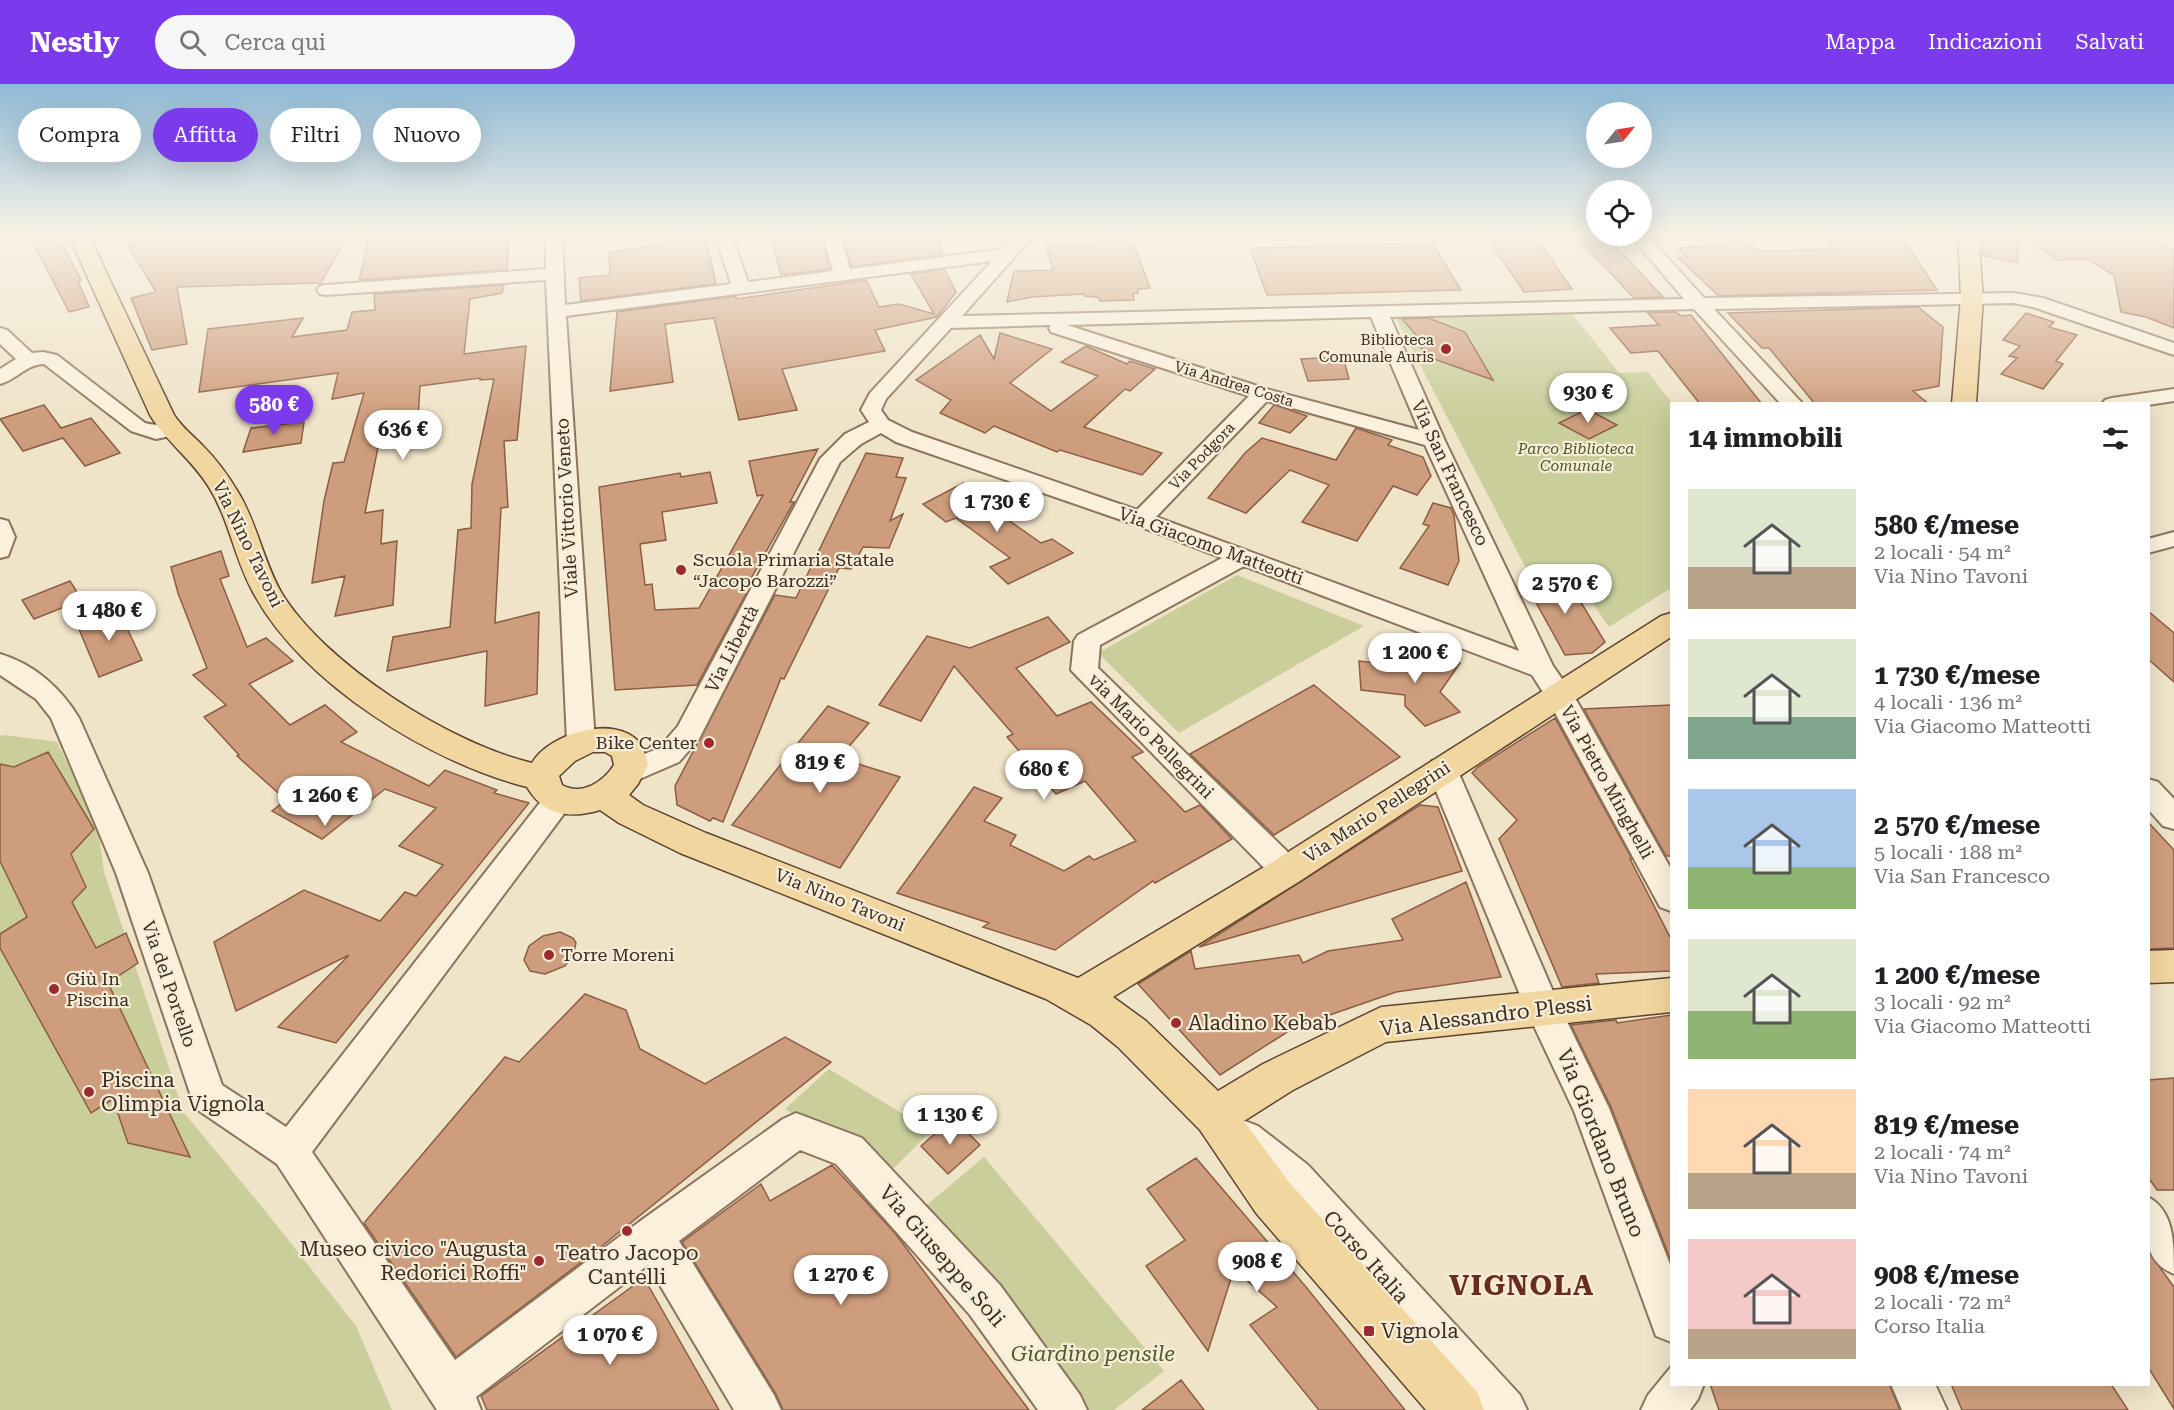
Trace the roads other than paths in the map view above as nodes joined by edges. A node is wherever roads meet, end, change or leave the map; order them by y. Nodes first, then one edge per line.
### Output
1 (107, 296) edge
2 (556, 296) edge
3 (686, 296) edge
4 (970, 296) edge
5 (1692, 296) edge
6 (1972, 297) junction
7 (1698, 303) junction
8 (1378, 311) junction
9 (556, 312) junction
10 (1036, 321) junction
11 (947, 322) junction
12 (0, 334) edge
13 (2174, 349) edge
14 (28, 360) junction
15 (0, 378) edge
16 (1263, 394) junction
17 (2174, 395) edge
18 (1791, 402) edge
19 (1964, 402) edge
20 (2126, 402) edge
21 (881, 424) junction
22 (172, 430) junction
23 (1434, 441) junction
24 (1141, 519) junction
25 (0, 526) edge
26 (2174, 539) edge
27 (2150, 545) edge
28 (0, 551) edge
29 (1242, 557) junction
30 (1670, 623) edge
31 (0, 663) edge
32 (1550, 683) junction
33 (580, 742) junction
34 (1442, 769) junction
35 (616, 784) junction
36 (551, 788) junction
37 (2150, 792) edge
38 (2174, 818) edge
39 (1287, 871) junction
40 (1670, 896) edge
41 (2174, 966) edge
42 (2150, 967) edge
43 (1670, 995) edge
44 (1080, 997) junction
45 (1542, 1007) junction
46 (1215, 1116) junction
47 (290, 1151) junction
48 (2150, 1219) edge
49 (653, 1236) junction
50 (2174, 1254) edge
51 (1670, 1318) edge
52 (1681, 1386) edge
53 (1913, 1386) edge
54 (454, 1400) edge
55 (759, 1410) edge
56 (1065, 1410) edge
57 (1459, 1410) edge
58 (1505, 1410) edge
59 (1663, 1410) edge
60 (1925, 1410) edge

1 - 22 main road, Via Nino Tavoni
2 - 9 street, Viale Vittorio Veneto
3 - 9 street
4 - 11 street
5 - 7 street
6 - 7 street
6 - 13 street
6 - 19 main road
7 - 8 street
7 - 18 street
8 - 10 street
8 - 23 street, Via San Francesco
9 - 33 street, Viale Vittorio Veneto
10 - 11 street
10 - 16 street, Via Andrea Costa
11 - 21 street
12 - 14 street
14 - 15 street
14 - 22 street
16 - 23 street, Via Andrea Costa
16 - 24 street, Via Podgora
17 - 20 street
21 - 24 street, Via Giacomo Matteotti
21 - 35 street, Via Libertà
22 - 36 main road, Via Nino Tavoni
23 - 32 street, Via San Francesco
24 - 29 street, Via Giacomo Matteotti
25 - 28 street
26 - 27 street
29 - 32 street, Via Giacomo Matteotti
29 - 39 street, via Mario Pellegrini
30 - 32 main road, Via Mario Pellegrini
31 - 47 street, Via del Portello
32 - 34 main road, Via Mario Pellegrini
32 - 40 street, Via Pietro Minghelli
33 - 35 main road
33 - 36 main road
34 - 39 main road, Via Mario Pellegrini
34 - 45 street, Via Giordano Bruno
35 - 36 main road
35 - 44 main road, Via Nino Tavoni
36 - 47 street
37 - 38 street
39 - 44 main road, Via Mario Pellegrini
41 - 42 main road
43 - 45 main road, Via Alessandro Plessi
44 - 46 main road, Corso Italia
45 - 46 main road, Via Alessandro Plessi
45 - 51 street, Via Giordano Bruno
46 - 57 main road, Corso Italia
46 - 58 street, Corso Italia
47 - 54 street
48 - 50 street
49 - 54 street
49 - 55 street
49 - 56 street, Via Giuseppe Soli
52 - 59 street
53 - 60 street

